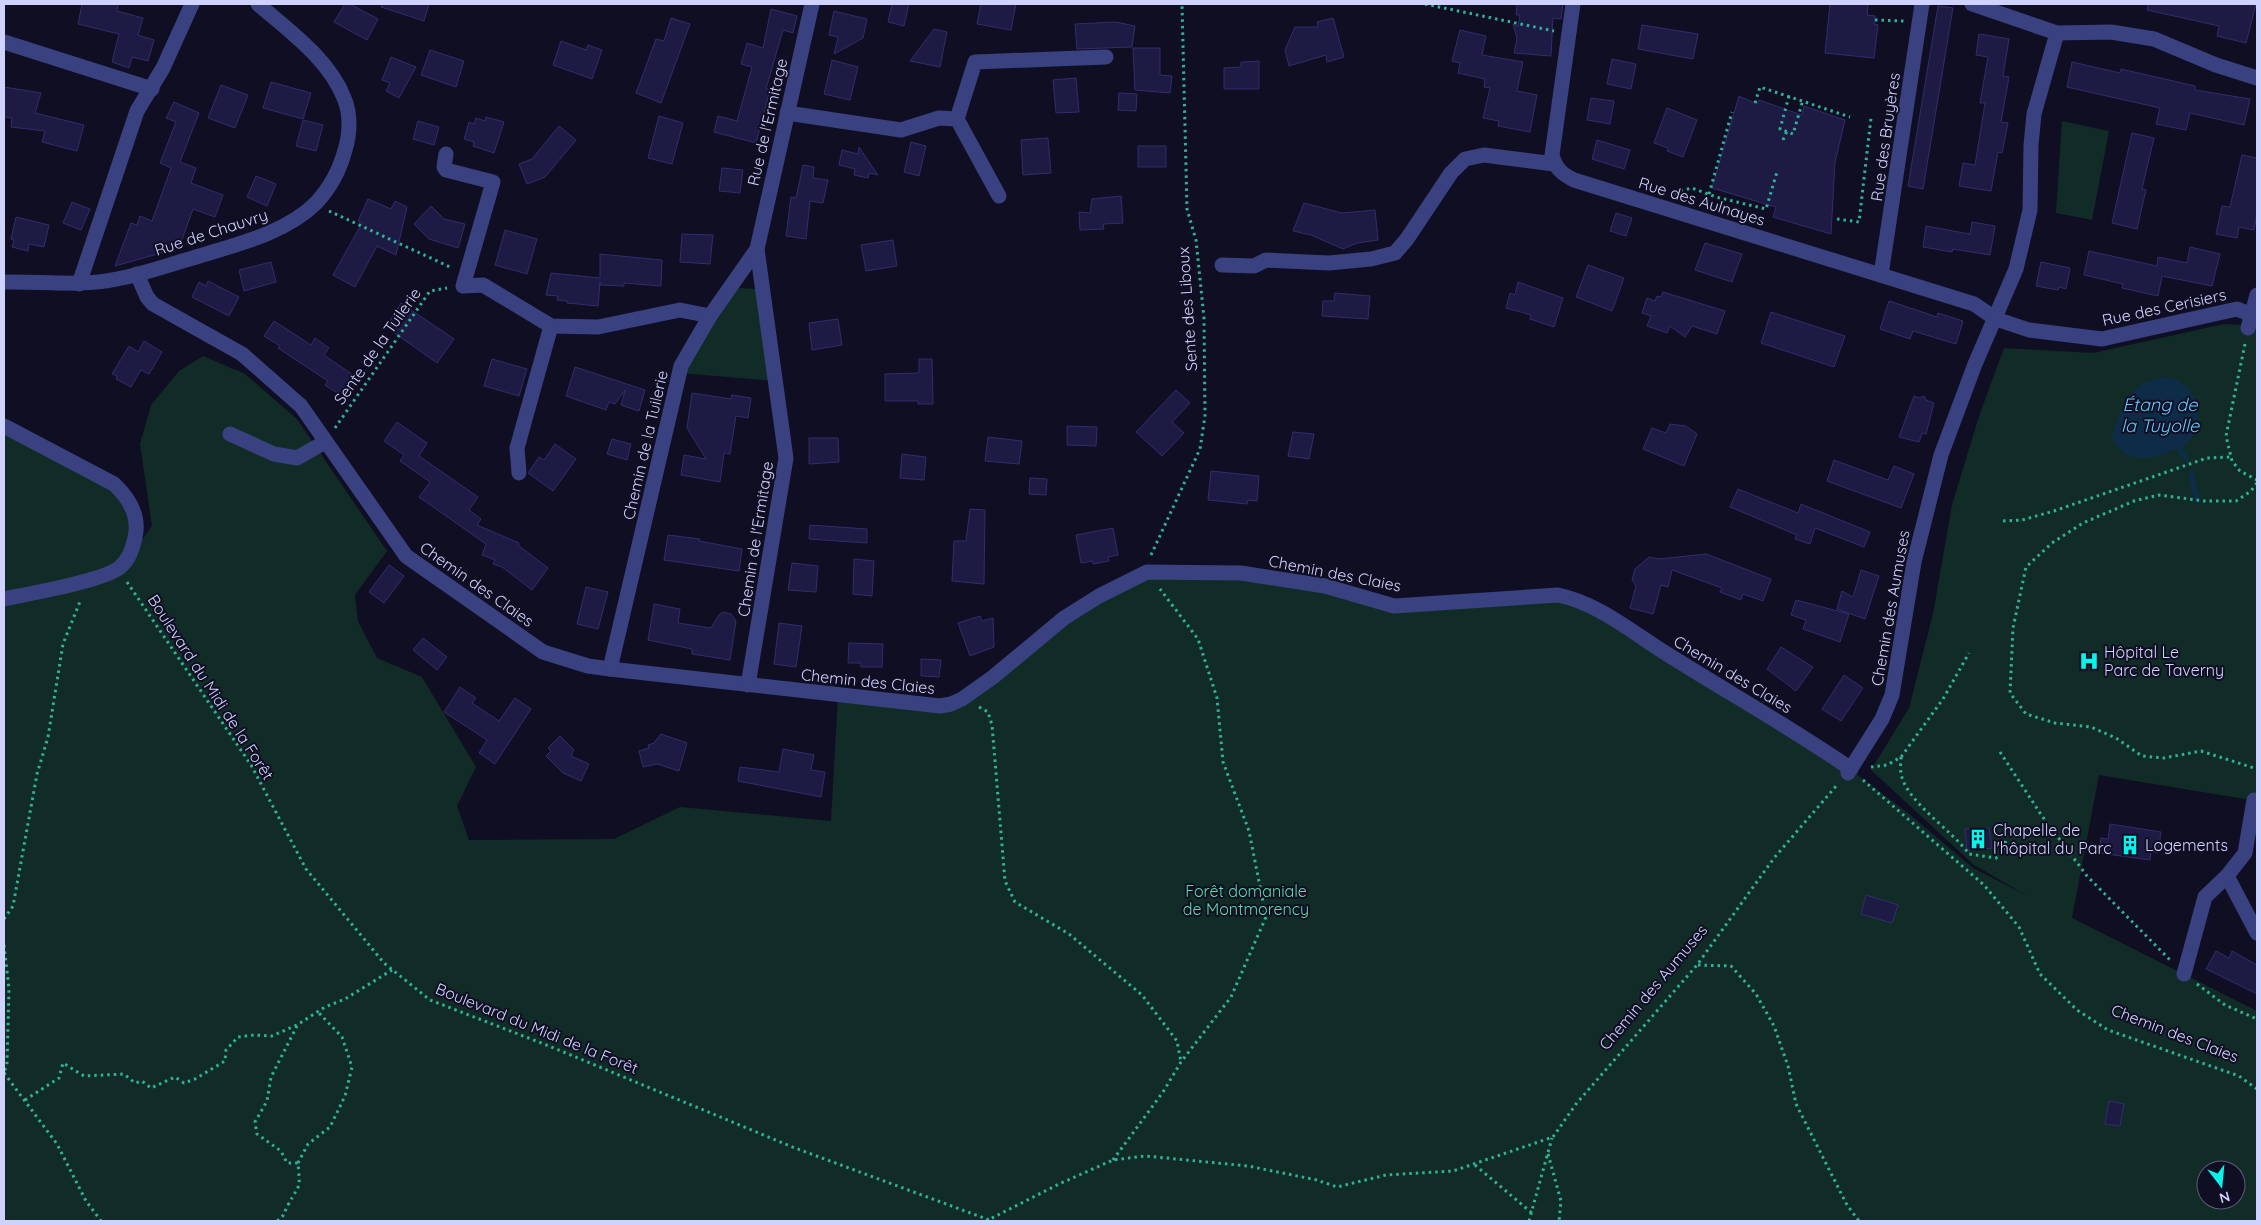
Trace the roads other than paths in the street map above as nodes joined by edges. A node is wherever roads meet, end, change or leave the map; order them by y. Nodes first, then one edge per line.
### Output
1 (192, 4) edge
2 (258, 4) edge
3 (812, 4) edge
4 (1573, 4) edge
5 (1922, 4) edge
6 (1972, 4) edge
7 (2057, 33) junction
8 (4, 42) edge
9 (1106, 57) dead end
10 (2257, 78) edge
11 (152, 88) junction
12 (787, 113) junction
13 (957, 119) junction
14 (446, 154) dead end
15 (1554, 164) junction
16 (999, 196) dead end
17 (757, 249) junction
18 (1222, 266) dead end
19 (137, 274) junction
20 (1881, 275) junction
21 (735, 280) junction
22 (5, 281) edge
23 (79, 284) junction
24 (762, 284) junction
25 (2257, 295) edge
26 (710, 316) junction
27 (1996, 319) junction
28 (2252, 320) edge
29 (551, 326) junction
30 (4, 426) edge
31 (230, 434) dead end
32 (325, 442) junction
33 (519, 473) dead end
34 (4, 599) edge
35 (610, 669) junction
36 (748, 685) junction
37 (1850, 771) joint
38 (2254, 800) dead end
39 (2227, 876) junction
40 (2257, 934) edge
41 (2184, 974) road end

1 - 11 street
2 - 19 street, Rue de Chauvry
3 - 12 street, Rue de l'Ermitage
4 - 15 street
5 - 20 street, Rue des Bruyères
6 - 7 street
7 - 10 street
7 - 27 street, Chemin des Aumuses
8 - 11 street
9 - 13 street
11 - 23 street
12 - 13 street
12 - 17 street, Rue de l'Ermitage
13 - 16 street
14 - 29 street
15 - 18 street
15 - 20 street, Rue des Aulnayes
17 - 21 street, Chemin de la Tuilerie
17 - 24 street, Chemin de l'Ermitage
19 - 23 street, Rue de Chauvry
19 - 32 street, Chemin des Claies
20 - 27 street, Rue des Aulnayes
21 - 24 street
21 - 26 street, Chemin de la Tuilerie
22 - 23 street, Rue de Chauvry
24 - 36 street, Chemin de l'Ermitage
25 - 28 street
26 - 29 street
26 - 35 street, Chemin de la Tuilerie
27 - 28 street, Rue des Cerisiers
27 - 37 street, Chemin des Aumuses
29 - 33 street
30 - 34 street
31 - 32 street
32 - 35 street, Chemin des Claies
35 - 36 street, Chemin des Claies
36 - 37 street, Chemin des Claies
38 - 39 street
39 - 40 street
39 - 41 street

